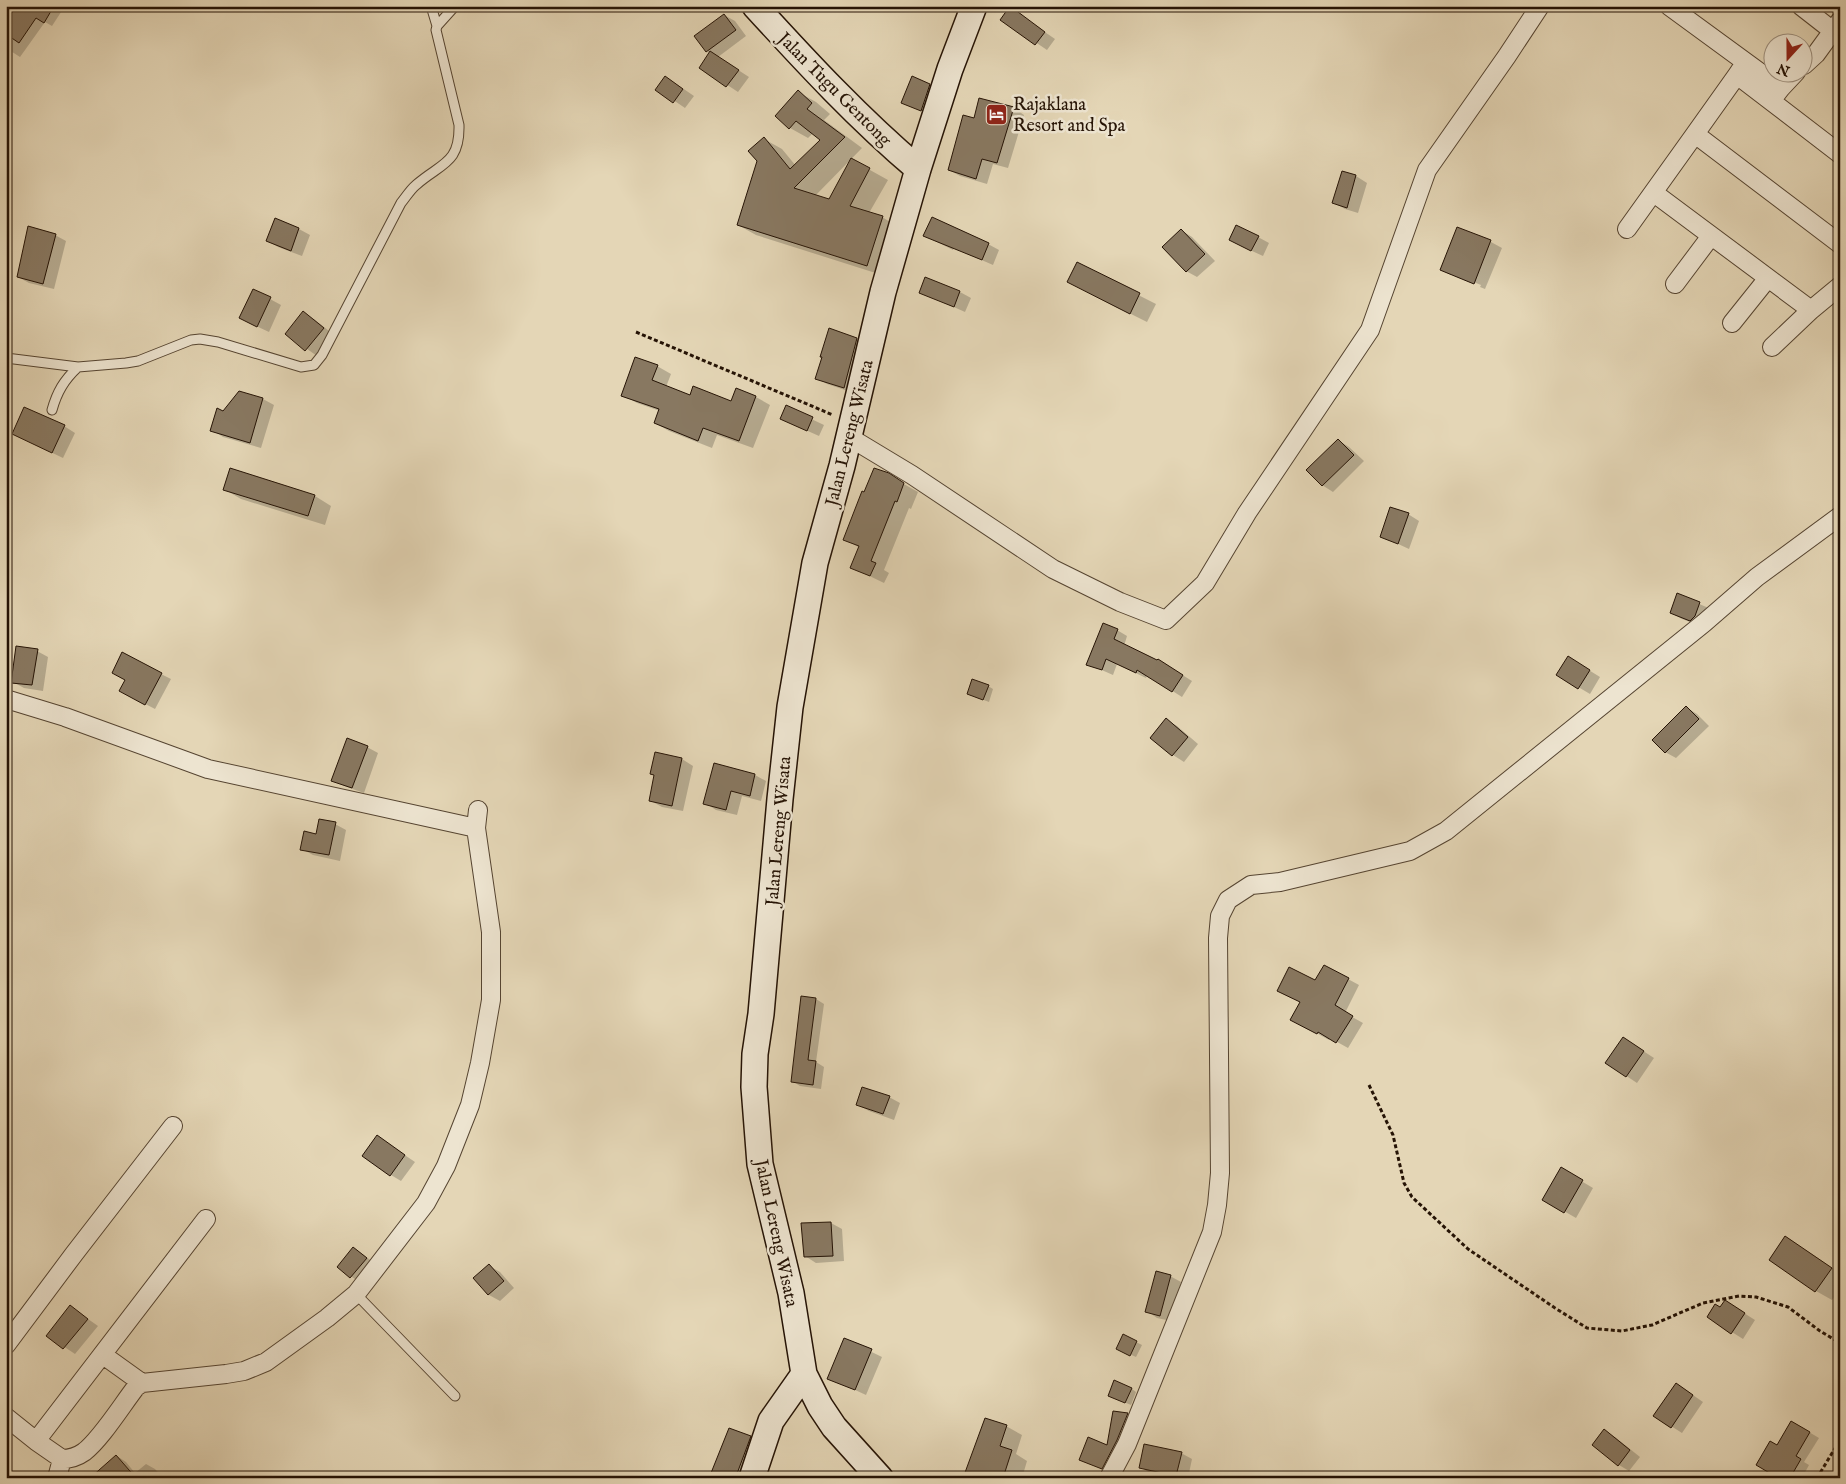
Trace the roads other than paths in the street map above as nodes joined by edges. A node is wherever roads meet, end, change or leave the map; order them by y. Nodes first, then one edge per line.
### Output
1 (431, 6) edge
2 (455, 6) edge
3 (755, 6) edge
4 (974, 6) edge
5 (1540, 6) edge
6 (1669, 6) edge
7 (1800, 6) edge
8 (437, 26) junction
9 (1836, 26) edge
10 (1814, 56) edge
11 (1742, 69) junction
12 (1787, 82) edge
13 (1776, 94) junction
14 (1695, 134) junction
15 (1840, 154) edge
16 (918, 169) junction
17 (1654, 193) junction
18 (1627, 229) dead end
19 (1710, 236) junction
20 (1840, 244) edge
21 (1768, 278) junction
22 (1674, 284) dead end
23 (1840, 286) edge
24 (1811, 310) junction
25 (1732, 323) dead end
26 (1772, 347) dead end
27 (7, 357) edge
28 (78, 367) junction
29 (52, 410) dead end
30 (851, 430) junction
31 (1840, 516) edge
32 (6, 699) edge
33 (478, 810) dead end
34 (476, 828) junction
35 (173, 1126) dead end
36 (206, 1219) dead end
37 (356, 1294) junction
38 (6, 1345) edge
39 (103, 1355) junction
40 (804, 1374) junction
41 (142, 1383) junction
42 (455, 1396) dead end
43 (6, 1417) edge
44 (36, 1441) junction
45 (62, 1459) junction
46 (57, 1478) edge
47 (752, 1478) edge
48 (880, 1478) edge
49 (1109, 1478) edge

1 - 8 lane
2 - 8 lane
3 - 16 main road, Jalan Tugu Gentong
4 - 16 main road, Jalan Lereng Wisata
5 - 30 street
6 - 11 street
7 - 9 street
8 - 28 lane
9 - 10 street
11 - 13 street
11 - 14 street
12 - 13 street
13 - 15 street
14 - 17 street
14 - 20 street
16 - 30 main road, Jalan Lereng Wisata
17 - 18 street
17 - 19 street
19 - 21 street
19 - 22 street
21 - 24 street
21 - 25 street
23 - 24 street
24 - 26 street
27 - 28 lane
28 - 29 lane
30 - 40 main road, Jalan Lereng Wisata
31 - 49 street
32 - 34 street
33 - 34 street
34 - 37 street
35 - 38 street
36 - 39 street
37 - 41 street
37 - 42 lane
39 - 41 street
39 - 44 street
40 - 47 main road
40 - 48 main road, Jalan Lereng Wisata
41 - 45 street
43 - 44 street
44 - 45 street
45 - 46 street

